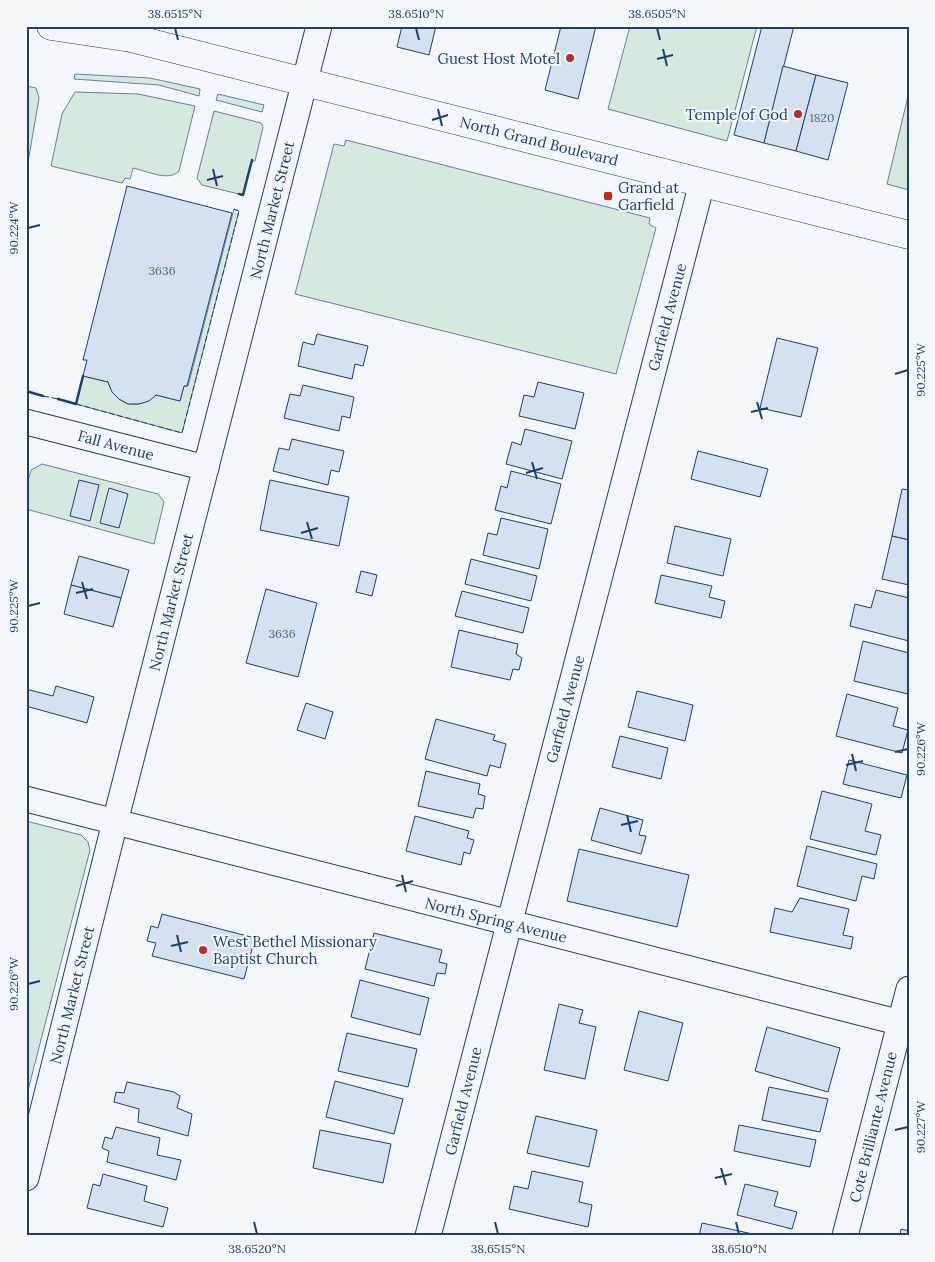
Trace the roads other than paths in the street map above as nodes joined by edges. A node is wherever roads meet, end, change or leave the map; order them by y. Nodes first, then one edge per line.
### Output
1 (51, 26) edge
2 (319, 26) edge
3 (304, 82) junction
4 (702, 182) junction
5 (909, 235) edge
6 (26, 422) edge
7 (206, 468) junction
8 (26, 799) edge
9 (115, 822) junction
10 (509, 923) junction
11 (909, 989) edge
12 (904, 1024) edge
13 (26, 1178) edge
14 (428, 1236) edge
15 (845, 1236) edge

1 - 3 main road, North Grand Boulevard
2 - 3 street, North Market Street
3 - 4 main road, North Grand Boulevard
3 - 7 street, North Market Street
4 - 5 main road, North Grand Boulevard
4 - 10 street, Garfield Avenue
6 - 7 street, Fall Avenue
7 - 9 street, North Market Street
8 - 9 street, North Spring Avenue
9 - 10 street, North Spring Avenue
9 - 13 street, North Market Street
10 - 12 street, North Spring Avenue
10 - 14 street, Garfield Avenue
11 - 12 street, Cote Brilliante Avenue
12 - 15 street, Cote Brilliante Avenue

